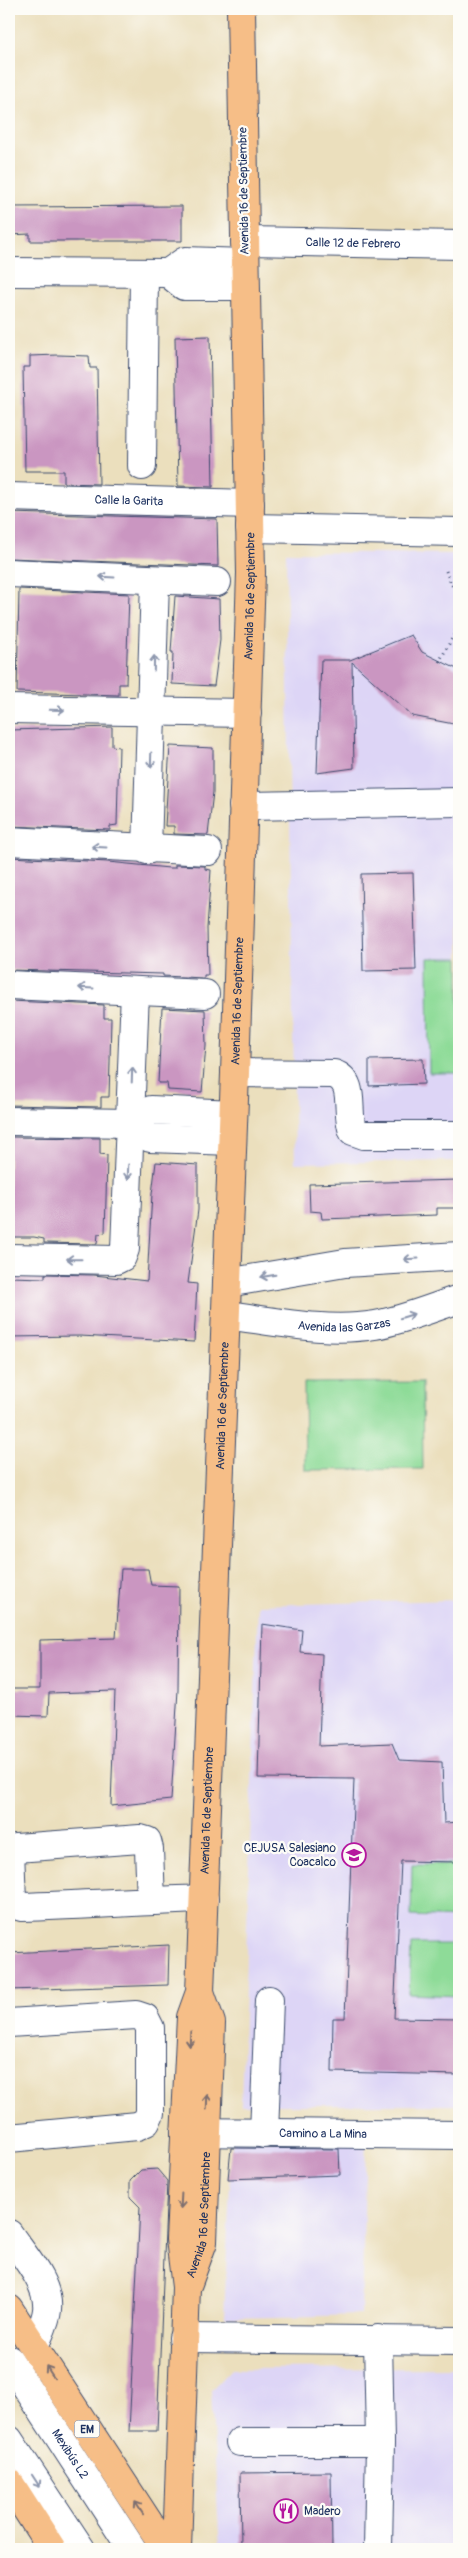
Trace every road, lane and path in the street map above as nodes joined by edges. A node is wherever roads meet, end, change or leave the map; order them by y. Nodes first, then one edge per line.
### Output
1 (241, 9) edge
2 (459, 245) edge
3 (245, 263) junction
4 (9, 272) edge
5 (156, 273) junction
6 (142, 466) dead end
7 (9, 497) edge
8 (250, 516) junction
9 (459, 532) edge
10 (446, 571) dead end
11 (9, 572) edge
12 (156, 580) junction
13 (217, 582) dead end
14 (459, 594) edge
15 (459, 610) edge
16 (457, 634) edge
17 (439, 662) dead end
18 (9, 709) edge
19 (153, 712) junction
20 (246, 713) junction
21 (459, 802) edge
22 (244, 806) junction
23 (9, 842) edge
24 (148, 850) junction
25 (208, 852) dead end
26 (9, 985) edge
27 (135, 990) junction
28 (205, 994) dead end
29 (235, 1073) junction
30 (9, 1121) edge
31 (130, 1123) junction
32 (233, 1128) junction
33 (459, 1135) edge
34 (459, 1256) edge
35 (9, 1258) edge
36 (227, 1282) junction
37 (459, 1299) edge
38 (226, 1315) junction
39 (204, 1899) junction
40 (151, 1902) junction
41 (269, 2000) dead end
42 (9, 2023) edge
43 (195, 2132) junction
44 (264, 2134) junction
45 (459, 2135) edge
46 (9, 2138) edge
47 (9, 2234) edge
48 (9, 2309) edge
49 (182, 2338) junction
50 (378, 2339) junction
51 (459, 2341) edge
52 (34, 2347) junction
53 (9, 2360) edge
54 (9, 2440) edge
55 (240, 2442) dead end
56 (380, 2442) junction
57 (9, 2482) edge
58 (52, 2549) edge
59 (81, 2549) edge
60 (132, 2549) edge
61 (166, 2549) edge
62 (177, 2549) edge
63 (378, 2549) edge

1 - 3 main road, Avenida 16 de Septiembre
2 - 3 street, Calle 12 de Febrero
3 - 5 street, Calle 12 de Febrero
3 - 8 main road, Avenida 16 de Septiembre
4 - 5 street
5 - 6 street
7 - 8 street, Calle la Garita
8 - 9 street, Calle la Garita
8 - 20 main road, Avenida 16 de Septiembre
10 - 14 path
12 -> 11 street
12 - 13 street
19 -> 12 street
15 - 16 path
16 - 17 path
18 -> 19 street
19 - 20 street
19 -> 24 street
20 - 22 main road, Avenida 16 de Septiembre
21 - 22 street
22 - 29 main road, Avenida 16 de Septiembre
24 -> 23 street
24 - 25 street
27 -> 26 street
27 - 28 street
31 -> 27 street
29 - 32 main road, Avenida 16 de Septiembre
29 - 33 street
30 - 31 street
31 - 32 street
31 -> 35 street
32 - 36 main road, Avenida 16 de Septiembre
34 -> 36 street
36 - 38 main road, Avenida 16 de Septiembre
38 -> 37 street, Avenida las Garzas
38 - 39 main road, Avenida 16 de Septiembre
39 - 40 street
39 - 43 main road, Avenida 16 de Septiembre
40 - 40 street
41 - 44 street
42 - 46 street
43 - 44 street, Camino a La Mina
43 - 49 main road, Avenida 16 de Septiembre
44 - 45 street, Camino a La Mina
47 - 52 street
48 - 52 main road, EM
49 - 50 street
49 - 62 main road, Avenida 16 de Septiembre
50 - 51 street
50 - 56 street
61 -> 52 main road, EM
53 - 60 street, Mexibús L2
54 -> 59 street
55 - 56 street
56 - 63 street
57 - 58 main road

